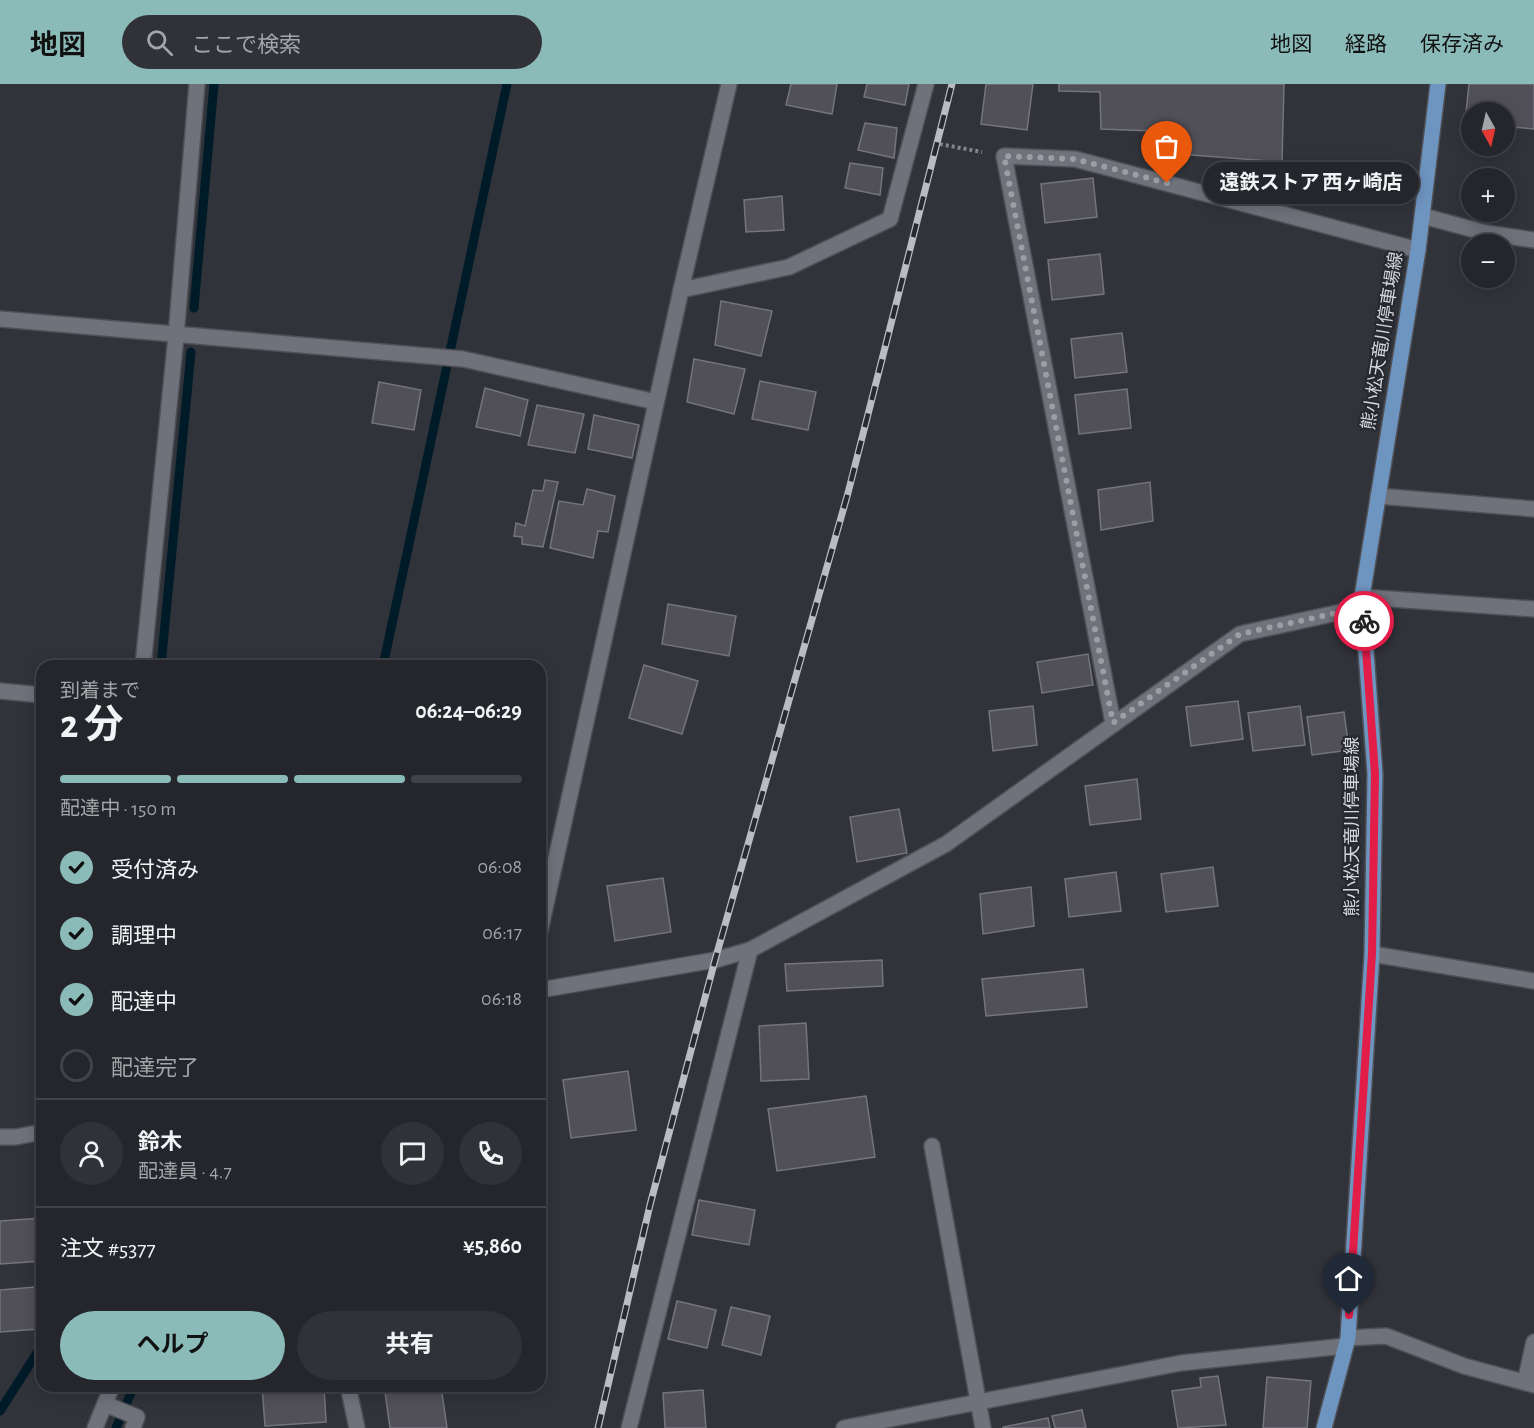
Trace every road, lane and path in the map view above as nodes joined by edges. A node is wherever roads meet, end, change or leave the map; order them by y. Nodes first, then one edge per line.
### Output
1 (197, 84) edge
2 (729, 84) edge
3 (926, 84) edge
4 (1438, 84) edge
5 (912, 139) junction
6 (1004, 156) junction
7 (1423, 216) junction
8 (1534, 240) edge
9 (1418, 250) junction
10 (681, 290) junction
11 (0, 319) edge
12 (176, 336) junction
13 (656, 402) junction
14 (1378, 496) junction
15 (1534, 509) edge
16 (1362, 597) junction
17 (1534, 609) edge
18 (144, 660) edge
19 (0, 691) edge
20 (36, 694) edge
21 (1113, 723) junction
22 (546, 904) edge
23 (750, 950) junction
24 (1372, 954) junction
25 (1534, 981) edge
26 (546, 989) edge
27 (36, 1133) edge
28 (0, 1137) edge
29 (932, 1146) dead end
30 (1347, 1342) junction
31 (1534, 1342) edge
32 (1530, 1384) edge
33 (110, 1392) edge
34 (349, 1392) edge
35 (977, 1401) junction
36 (106, 1404) junction
37 (135, 1423) edge
38 (95, 1428) edge
39 (357, 1428) edge
40 (629, 1428) edge
41 (844, 1428) edge
42 (982, 1428) edge
43 (1324, 1428) edge

1 - 12 street
2 - 10 street
3 - 5 street
4 - 7 main road, 熊小松天竜川停車場線
5 - 6 path
5 - 10 street
6 - 9 street
6 - 21 street
7 - 8 street
7 - 9 main road, 熊小松天竜川停車場線
9 - 14 main road, 熊小松天竜川停車場線
10 - 13 street
11 - 12 street
12 - 13 street
12 - 18 street
13 - 22 street
14 - 15 street
14 - 16 main road, 熊小松天竜川停車場線
16 - 17 street
16 - 21 street
16 - 24 main road, 熊小松天竜川停車場線
19 - 20 street
21 - 23 street
23 - 26 street
23 - 40 street
24 - 25 street
24 - 30 main road, 熊小松天竜川停車場線
27 - 28 street
29 - 35 street
30 - 32 street
30 - 35 street
30 - 43 main road, 熊小松天竜川停車場線
31 - 32 street
33 - 36 street
34 - 39 street
35 - 41 street
35 - 42 street
36 - 37 street
36 - 38 street

